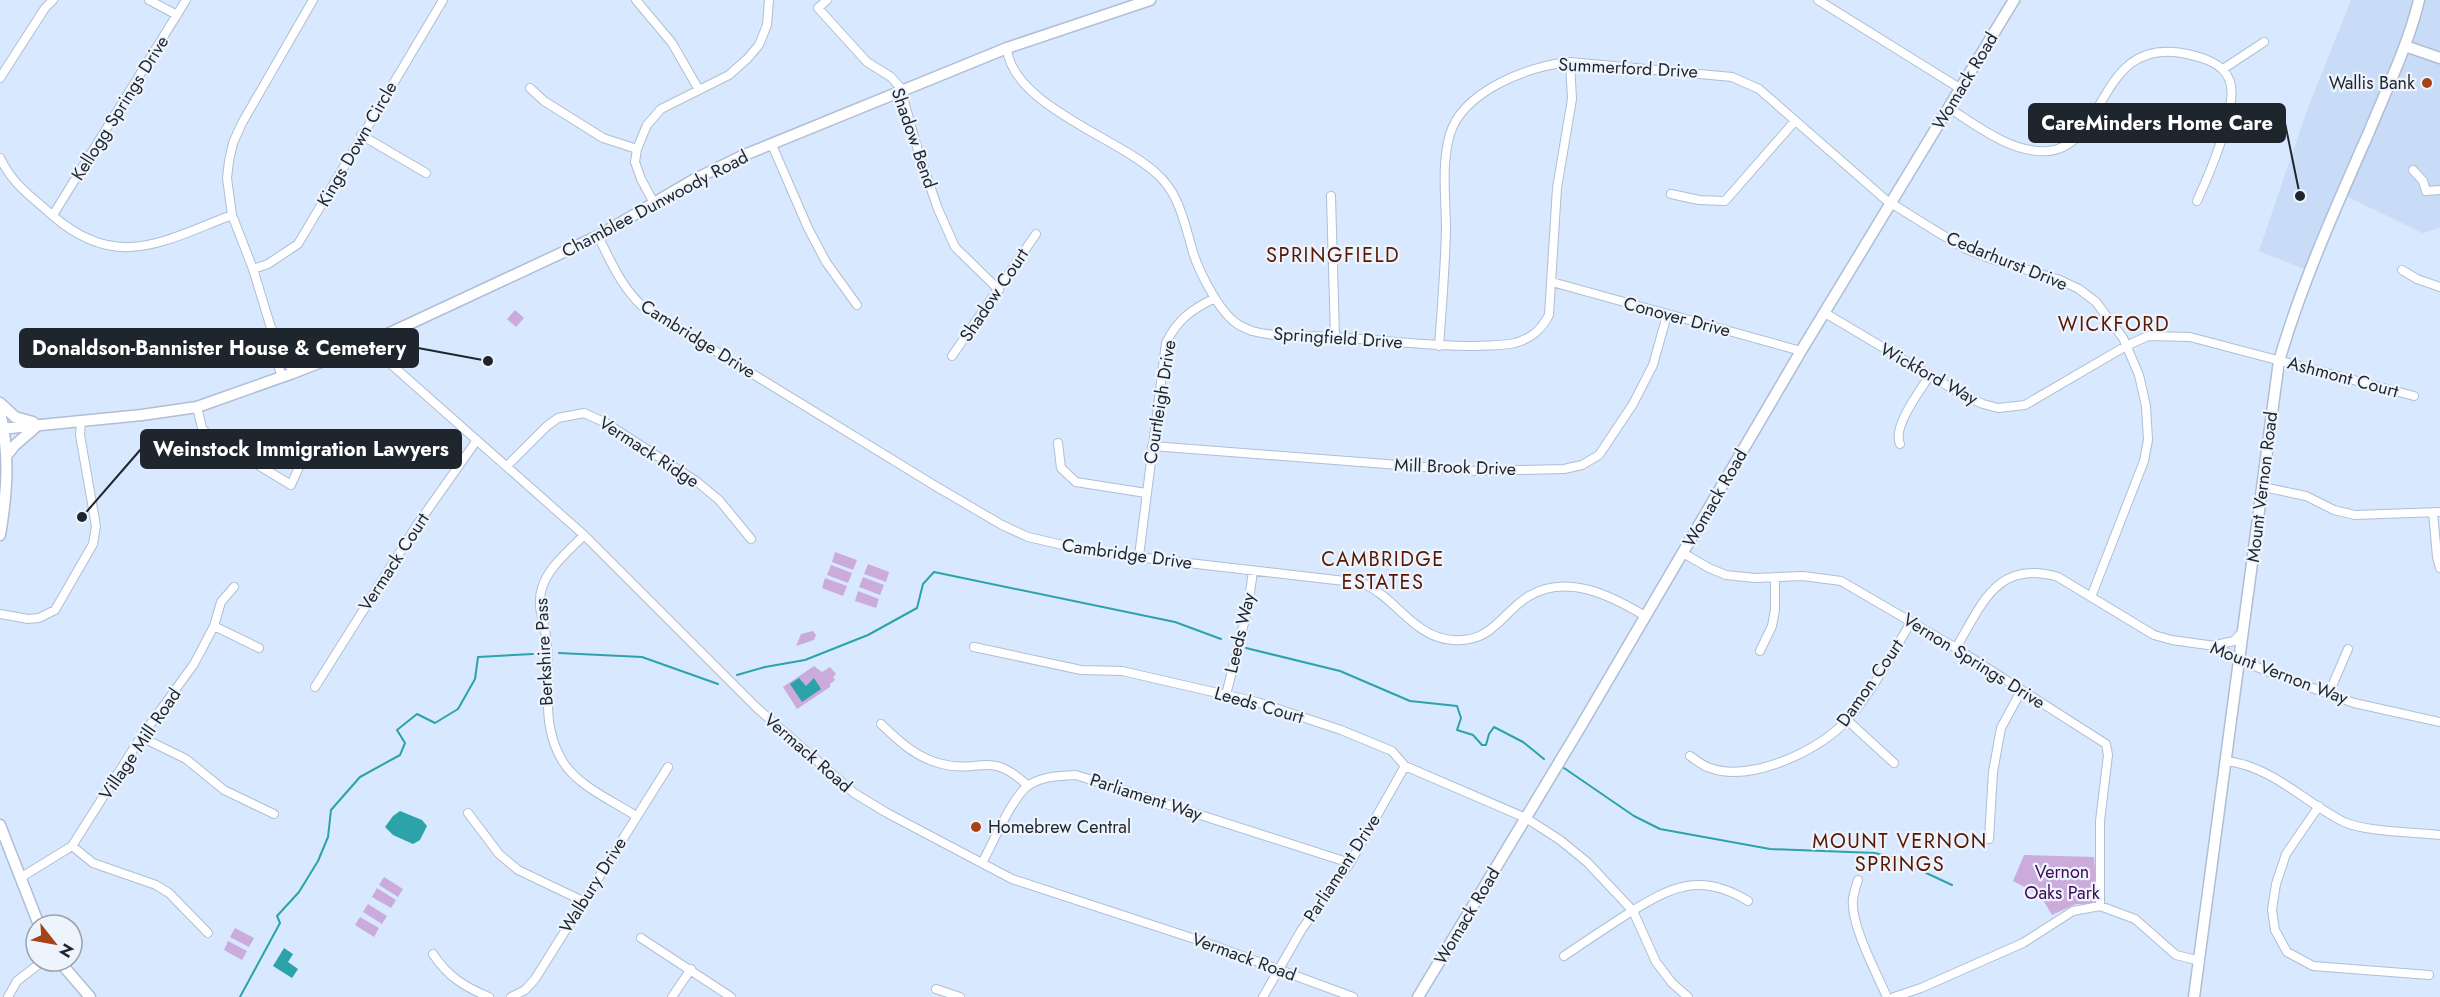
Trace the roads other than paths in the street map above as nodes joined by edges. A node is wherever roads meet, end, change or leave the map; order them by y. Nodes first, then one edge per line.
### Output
1 (53, 0) edge
2 (149, 0) edge
3 (186, 0) edge
4 (313, 0) edge
5 (443, 0) edge
6 (636, 0) edge
7 (769, 0) edge
8 (827, 0) edge
9 (1150, 0) edge
10 (1818, 0) edge
11 (2014, 0) edge
12 (2419, 0) edge
13 (1135, 2) edge
14 (177, 15) junction
15 (2264, 42) dead end
16 (2405, 46) junction
17 (1007, 48) junction
18 (2440, 58) edge
19 (1570, 62) junction
20 (2223, 69) junction
21 (0, 78) edge
22 (530, 88) dead end
23 (1961, 89) junction
24 (699, 90) junction
25 (901, 93) junction
26 (1949, 108) junction
27 (1795, 120) junction
28 (361, 135) junction
29 (772, 145) junction
30 (637, 149) junction
31 (0, 158) edge
32 (2413, 171) dead end
33 (426, 173) dead end
34 (2440, 190) edge
35 (1671, 194) dead end
36 (1331, 195) dead end
37 (2197, 201) dead end
38 (654, 203) junction
39 (1892, 204) junction
40 (232, 214) junction
41 (53, 215) junction
42 (1036, 234) dead end
43 (598, 236) junction
44 (253, 269) junction
45 (2402, 270) dead end
46 (1552, 282) junction
47 (2440, 287) edge
48 (999, 290) junction
49 (1215, 298) junction
50 (857, 305) dead end
51 (1825, 313) junction
52 (1667, 315) junction
53 (1335, 337) junction
54 (370, 342) junction
55 (1439, 345) junction
56 (2126, 346) junction
57 (1802, 351) junction
58 (952, 356) dead end
59 (2276, 360) junction
60 (288, 375) junction
61 (1930, 375) junction
62 (2414, 396) dead end
63 (0, 404) edge
64 (197, 407) junction
65 (0, 412) edge
66 (81, 421) junction
67 (39, 424) junction
68 (2, 428) edge
69 (477, 440) junction
70 (1058, 443) dead end
71 (1900, 444) dead end
72 (1152, 446) junction
73 (307, 449) dead end
74 (3, 453) edge
75 (508, 465) junction
76 (2263, 487) junction
77 (1146, 493) junction
78 (2437, 512) edge
79 (0, 535) edge
80 (584, 535) junction
81 (751, 539) dead end
82 (1683, 553) junction
83 (1139, 556) junction
84 (2440, 568) edge
85 (1253, 571) junction
86 (1775, 577) junction
87 (234, 587) dead end
88 (2091, 597) junction
89 (0, 614) edge
90 (1645, 616) junction
91 (1911, 622) junction
92 (214, 626) junction
93 (2243, 630) junction
94 (2215, 646) junction
95 (974, 647) dead end
96 (259, 648) dead end
97 (1956, 648) junction
98 (2348, 649) dead end
99 (1760, 651) dead end
100 (2240, 660) junction
101 (315, 687) dead end
102 (2021, 690) junction
103 (2329, 693) junction
104 (1226, 695) junction
105 (1847, 720) junction
106 (2440, 722) edge
107 (881, 724) dead end
108 (141, 737) junction
109 (1690, 756) dead end
110 (2227, 761) junction
111 (1894, 763) dead end
112 (1405, 766) junction
113 (668, 767) dead end
114 (1028, 786) junction
115 (2319, 806) junction
116 (468, 813) dead end
117 (274, 814) dead end
118 (636, 816) junction
119 (1526, 818) junction
120 (0, 825) edge
121 (2440, 835) edge
122 (1989, 839) dead end
123 (72, 846) junction
124 (982, 863) junction
125 (1350, 863) junction
126 (20, 878) junction
127 (1858, 880) dead end
128 (583, 901) junction
129 (1748, 901) dead end
130 (2100, 906) junction
131 (1633, 911) junction
132 (34, 913) edge
133 (208, 933) dead end
134 (641, 938) dead end
135 (433, 954) dead end
136 (1564, 956) dead end
137 (2200, 961) junction
138 (691, 969) junction
139 (1278, 969) junction
140 (27, 973) edge
141 (69, 973) edge
142 (2429, 975) dead end
143 (936, 989) dead end
144 (8, 997) edge
145 (90, 997) edge
146 (489, 997) edge
147 (511, 997) edge
148 (672, 997) edge
149 (731, 997) edge
150 (960, 997) edge
151 (1263, 997) edge
152 (1353, 997) edge
153 (1418, 997) edge
154 (1688, 997) edge
155 (1887, 997) edge
156 (1894, 997) edge
157 (2194, 997) edge

1 - 21 street
2 - 14 street
3 - 14 street, Kellogg Springs Drive
4 - 40 street
5 - 28 street, Kings Down Circle
6 - 24 street
7 - 24 street
8 - 25 street, Shadow Bend
9 - 13 street, Chamblee Dunwoody Road
10 - 23 street
11 - 23 street, Womack Road
12 - 16 street, Mount Vernon Road
13 - 17 street, Chamblee Dunwoody Road
14 - 41 street, Kellogg Springs Drive
15 - 20 street
16 - 18 street
16 - 59 street, Mount Vernon Road
17 - 25 street, Chamblee Dunwoody Road
17 - 49 street, Springfield Drive
19 - 27 street, Summerford Drive
19 - 46 street, Springfield Drive
19 - 55 street, Summerford Drive
20 - 26 street
20 - 37 street
22 - 30 street
23 - 26 street, Womack Road
24 - 30 street
25 - 29 street, Chamblee Dunwoody Road
25 - 48 street, Shadow Bend
26 - 39 street, Womack Road
27 - 35 street
27 - 39 street, Summerford Drive
28 - 33 street
28 - 44 street, Kings Down Circle
29 - 38 street, Chamblee Dunwoody Road
29 - 50 street
30 - 38 street
31 - 41 street
32 - 34 street
36 - 53 street
38 - 43 street, Chamblee Dunwoody Road
39 - 51 street, Womack Road
39 - 56 street, Cedarhurst Drive
40 - 41 street
40 - 44 street
42 - 48 street, Shadow Court
43 - 54 street, Chamblee Dunwoody Road
43 - 83 street, Cambridge Drive
44 - 60 street
45 - 47 street
46 - 52 street, Conover Drive
46 - 55 street, Springfield Drive
48 - 58 street, Shadow Court
49 - 53 street, Springfield Drive
49 - 72 street, Courtleigh Drive
51 - 57 street, Womack Road
51 - 61 street, Wickford Way
52 - 57 street, Conover Drive
52 - 72 street, Mill Brook Drive
53 - 55 street, Springfield Drive
54 - 60 street, Chamblee Dunwoody Road
54 - 69 street, Vermack Road
56 - 59 street, Wickford Way
56 - 61 street, Wickford Way
56 - 88 street, Cedarhurst Drive
57 - 82 street, Womack Road
59 - 62 street, Ashmont Court
59 - 76 street, Mount Vernon Road
60 - 64 street, Chamblee Dunwoody Road
61 - 71 street
63 - 67 street
64 - 66 street, Chamblee Dunwoody Road
64 - 73 street
65 - 68 street
66 - 67 street
66 - 89 street
67 - 68 street
67 - 74 street
68 - 74 street
69 - 75 street, Vermack Road
69 - 101 street, Vermack Court
70 - 77 street
72 - 77 street, Courtleigh Drive
74 - 79 street
75 - 80 street, Vermack Road
75 - 81 street, Vermack Ridge
76 - 78 street
76 - 93 street, Mount Vernon Road
77 - 83 street, Courtleigh Drive
78 - 84 street
80 - 118 street, Berkshire Pass
80 - 124 street, Vermack Road
82 - 86 street, Vernon Springs Drive
82 - 90 street, Womack Road
83 - 85 street, Cambridge Drive
85 - 90 street, Cambridge Drive
85 - 104 street, Leeds Way
86 - 91 street, Vernon Springs Drive
86 - 99 street
87 - 92 street, Village Mill Road
88 - 94 street, Mount Vernon Way
88 - 97 street, Mount Vernon Way
90 - 119 street, Womack Road
91 - 97 street, Vernon Springs Drive
91 - 105 street, Damon Court
92 - 96 street
92 - 108 street, Village Mill Road
93 - 94 street
93 - 100 street, Mount Vernon Road
94 - 100 street, Mount Vernon Way
95 - 104 street, Leeds Court
97 - 102 street, Vernon Springs Drive
98 - 103 street
100 - 103 street, Mount Vernon Way
100 - 110 street, Mount Vernon Road
102 - 122 street
102 - 130 street, Vernon Springs Drive
103 - 106 street, Mount Vernon Way
104 - 112 street, Leeds Court
105 - 109 street, Damon Court
105 - 111 street
107 - 114 street
108 - 117 street
108 - 123 street, Village Mill Road
110 - 115 street
110 - 137 street, Mount Vernon Road
112 - 119 street, Leeds Court
112 - 125 street, Parliament Drive
113 - 118 street, Walbury Drive
114 - 124 street
114 - 125 street, Parliament Way
115 - 121 street
115 - 142 street
116 - 128 street
118 - 128 street, Walbury Drive
119 - 131 street, Leeds Court
119 - 153 street, Womack Road
120 - 126 street
123 - 126 street, Village Mill Road
123 - 133 street
124 - 139 street, Vermack Road
125 - 139 street, Parliament Drive
126 - 132 street
127 - 155 street
128 - 147 street, Walbury Drive
129 - 131 street
130 - 137 street
130 - 156 street
131 - 136 street
131 - 154 street, Leeds Court
134 - 138 street
135 - 146 street
137 - 157 street, Mount Vernon Road
138 - 148 street
138 - 149 street
139 - 151 street, Parliament Drive
139 - 152 street, Vermack Road
140 - 144 street
141 - 145 street
143 - 150 street

